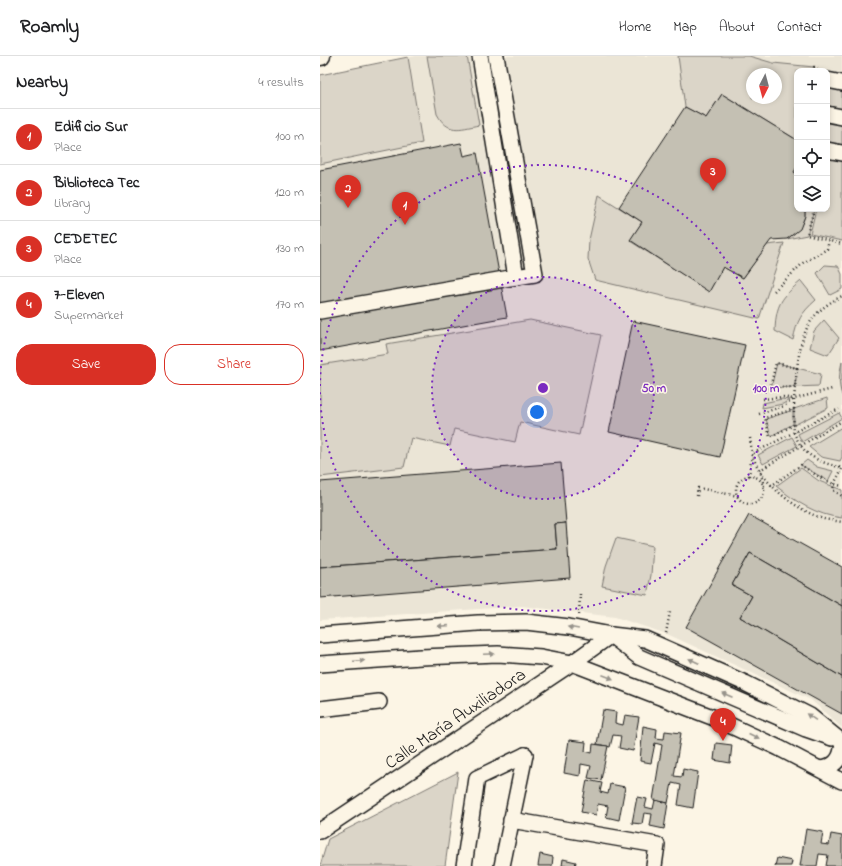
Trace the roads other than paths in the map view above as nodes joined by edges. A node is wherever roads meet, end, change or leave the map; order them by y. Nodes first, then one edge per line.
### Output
1 (480, 56) edge
2 (496, 56) edge
3 (830, 81) edge
4 (842, 84) edge
5 (830, 115) edge
6 (842, 117) edge
7 (830, 151) edge
8 (842, 153) edge
9 (516, 277) junction
10 (320, 311) edge
11 (320, 635) edge
12 (611, 635) junction
13 (572, 663) junction
14 (320, 664) edge
15 (379, 702) dead end
16 (320, 709) edge
17 (842, 745) edge
18 (842, 758) edge
19 (820, 769) junction
20 (841, 781) edge
21 (511, 820) junction
22 (320, 831) edge
23 (464, 866) edge
24 (502, 866) edge
25 (654, 866) edge

1 - 9 street
2 - 9 street
3 - 4 street
5 - 6 street
7 - 8 street
9 - 10 street
12 -> 11 street
12 - 13 street, Calle María Auxiliadora
17 -> 12 street
17 -> 12 street
14 -> 13 street
13 -> 19 street
13 - 22 street, Calle María Auxiliadora
15 - 16 street
17 - 19 street
18 - 20 street
19 - 20 street
21 - 23 street
21 - 24 street
21 - 25 street

